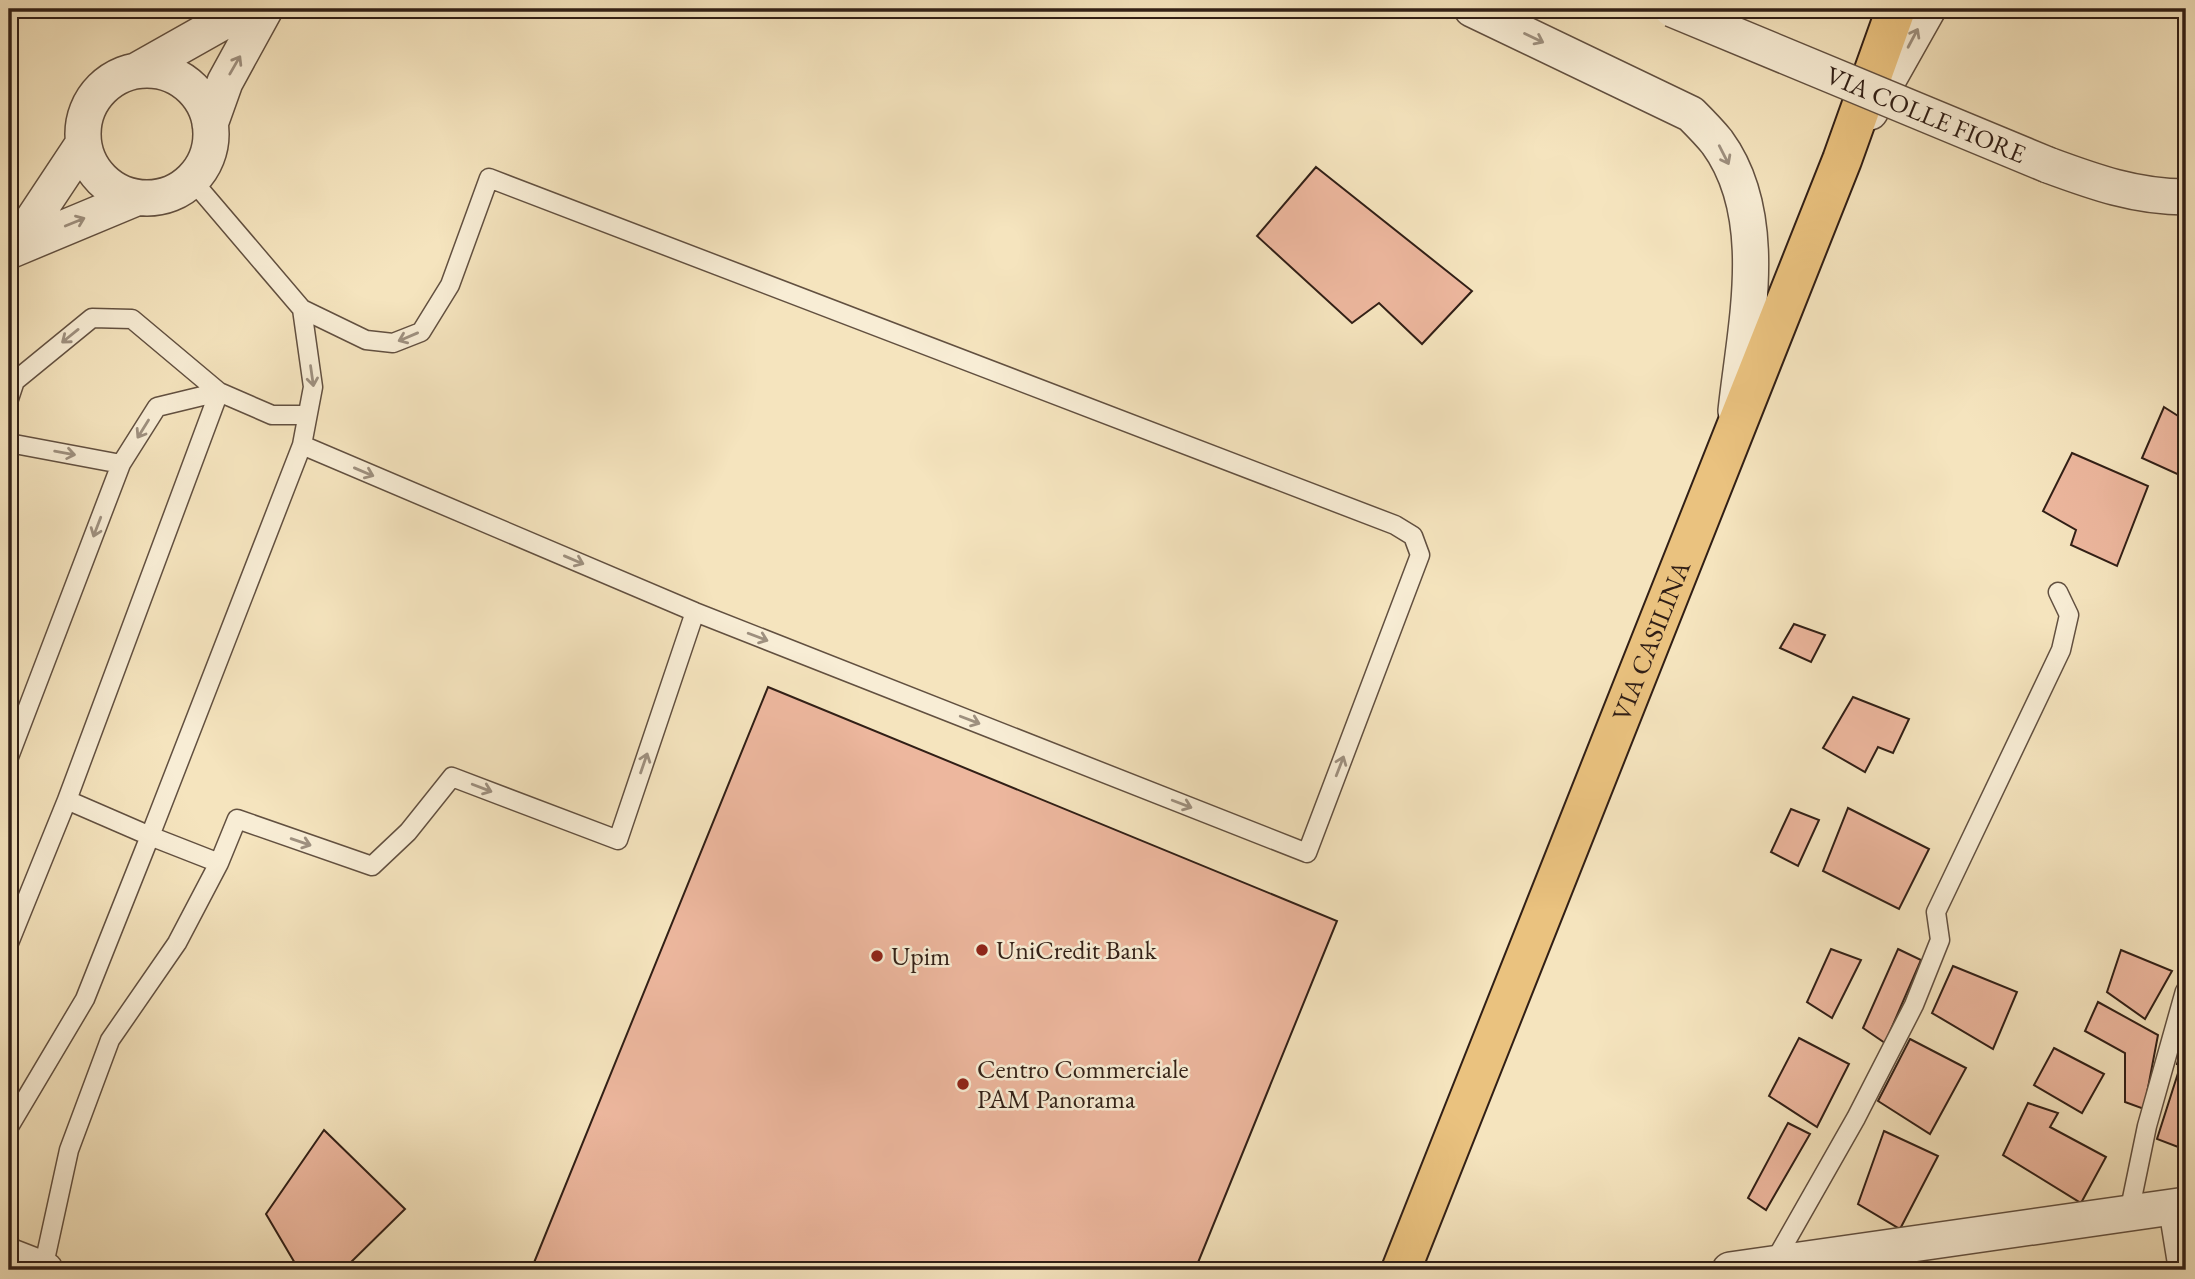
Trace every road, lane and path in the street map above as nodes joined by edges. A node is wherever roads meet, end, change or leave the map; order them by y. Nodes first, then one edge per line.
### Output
1 (246, 9) edge
2 (265, 9) edge
3 (1472, 9) edge
4 (1672, 9) edge
5 (1896, 9) edge
6 (1928, 9) edge
7 (136, 71) junction
8 (210, 124) junction
9 (83, 144) junction
10 (1842, 160) junction
11 (192, 180) junction
12 (2186, 197) edge
13 (136, 198) junction
14 (11, 249) edge
15 (302, 309) junction
16 (219, 392) junction
17 (9, 398) edge
18 (307, 415) junction
19 (1734, 431) junction
20 (9, 443) edge
21 (302, 445) junction
22 (121, 464) junction
23 (2058, 593) dead end
24 (695, 612) junction
25 (9, 757) edge
26 (67, 800) junction
27 (150, 836) junction
28 (219, 863) junction
29 (9, 943) edge
30 (2185, 991) edge
31 (9, 1127) edge
32 (2177, 1207) edge
33 (2129, 1213) junction
34 (9, 1256) edge
35 (1773, 1264) junction
36 (44, 1270) edge
37 (1401, 1270) edge
38 (1730, 1270) edge
39 (2178, 1270) edge

1 - 7 street
8 -> 2 street
3 -> 19 street
4 - 12 street, VIA COLLE FIORE, bridge
5 - 10 main road, VIA CASILINA
10 -> 6 street
7 - 8 street
7 - 9 street
8 - 11 street
9 - 13 street
9 - 14 street
10 - 19 main road, VIA CASILINA
11 - 13 street
11 - 15 lane
14 -> 13 street
15 -> 18 lane
24 -> 15 lane
16 -> 17 lane
16 - 18 lane
16 -> 22 lane
16 - 26 lane
18 - 21 lane
19 - 37 main road, VIA CASILINA
20 -> 22 lane
21 -> 24 lane
21 - 27 lane
22 -> 25 lane
23 - 35 lane
28 -> 24 lane
26 - 27 lane
26 - 29 lane
27 - 28 lane
27 - 31 lane
28 - 36 lane
30 - 33 lane
32 - 33 street
32 - 39 lane
33 - 35 street
34 - 36 street
35 - 38 street

